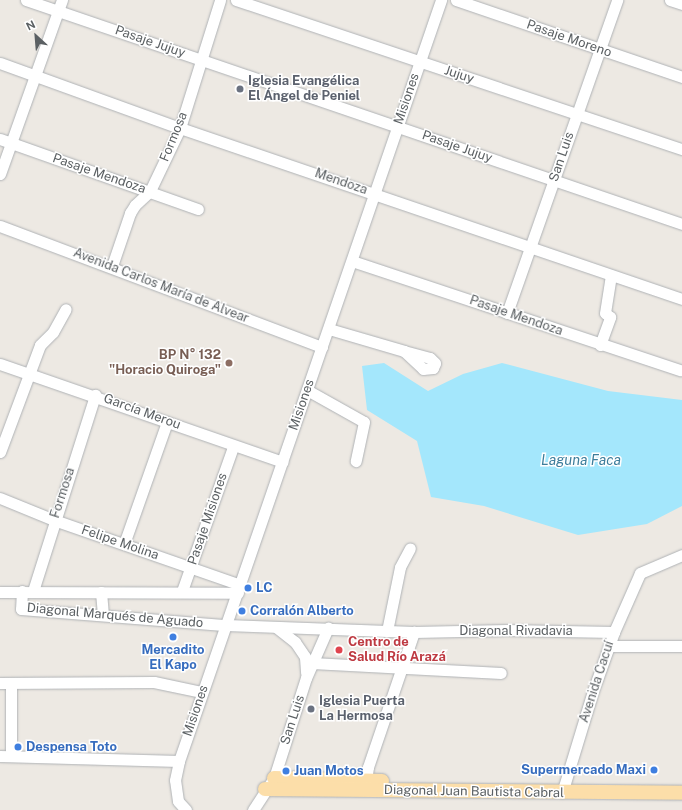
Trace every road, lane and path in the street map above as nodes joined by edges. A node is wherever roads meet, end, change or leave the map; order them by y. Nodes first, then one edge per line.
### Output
1 (26, 0) edge
2 (62, 0) edge
3 (220, 0) edge
4 (236, 0) edge
5 (441, 0) edge
6 (456, 0) edge
7 (617, 0) edge
8 (670, 0) edge
9 (682, 4) edge
10 (58, 11) junction
11 (599, 50) junction
12 (201, 59) junction
13 (420, 62) junction
14 (0, 63) edge
15 (36, 75) junction
16 (682, 77) edge
17 (577, 114) junction
18 (397, 126) junction
19 (180, 128) junction
20 (0, 139) edge
21 (11, 143) junction
22 (682, 150) edge
23 (0, 174) edge
24 (555, 180) junction
25 (150, 191) junction
26 (376, 194) junction
27 (198, 209) dead end
28 (682, 224) edge
29 (0, 226) edge
30 (530, 248) junction
31 (352, 261) junction
32 (112, 266) junction
33 (611, 275) junction
34 (682, 298) edge
35 (66, 309) dead end
36 (507, 313) junction
37 (329, 329) junction
38 (600, 345) junction
39 (322, 347) junction
40 (404, 351) dead end
41 (0, 364) edge
42 (680, 370) dead end
43 (30, 374) junction
44 (307, 390) junction
45 (95, 395) junction
46 (167, 422) junction
47 (233, 447) junction
48 (0, 452) edge
49 (356, 461) dead end
50 (283, 462) junction
51 (0, 498) edge
52 (54, 520) junction
53 (124, 544) junction
54 (410, 548) dead end
55 (682, 555) edge
56 (191, 568) junction
57 (239, 589) junction
58 (27, 591) junction
59 (0, 592) edge
60 (60, 592) junction
61 (101, 592) junction
62 (182, 592) junction
63 (60, 611) junction
64 (103, 613) junction
65 (226, 625) junction
66 (277, 628) junction
67 (328, 628) junction
68 (387, 631) junction
69 (414, 632) junction
70 (614, 632) junction
71 (609, 646) junction
72 (682, 646) edge
73 (312, 663) junction
74 (402, 668) junction
75 (501, 673) dead end
76 (306, 678) junction
77 (5, 683) edge
78 (202, 692) junction
79 (5, 756) edge
80 (179, 761) junction
81 (366, 780) junction
82 (270, 784) junction
83 (682, 784) edge
84 (563, 788) junction
85 (682, 793) edge
86 (186, 810) edge
87 (253, 810) edge

1 - 10 street, Pasaje Jujuy
2 - 10 street
3 - 12 street, Formosa
4 - 13 street, Jujuy
5 - 13 street, Misiones
6 - 11 street, Pasaje Moreno
7 - 11 street, San Luis
8 - 9 street
10 - 12 street, Pasaje Jujuy
10 - 15 street
11 - 16 street, Pasaje Moreno
11 - 17 street, San Luis
12 - 18 street, Pasaje Jujuy
12 - 19 street, Formosa
13 - 17 street, Jujuy
13 - 18 street, Misiones
14 - 15 street, Mendoza
15 - 19 street, Mendoza
15 - 21 street
17 - 22 street, Jujuy
17 - 24 street, San Luis
18 - 24 street, Pasaje Jujuy
18 - 26 street, Misiones
19 - 25 street, Formosa
19 - 26 street, Mendoza
20 - 21 street, Pasaje Mendoza
21 - 23 street
21 - 25 street, Pasaje Mendoza
24 - 28 street, Pasaje Jujuy
24 - 30 street, San Luis
25 - 27 street, Pasaje Mendoza
25 - 32 street, Formosa
26 - 30 street, Mendoza
26 - 31 street, Misiones
29 - 32 street, Avenida Carlos María de Alvear
30 - 33 street, Mendoza
30 - 36 street, San Luis
31 - 36 street, Pasaje Mendoza
31 - 37 street, Misiones
32 - 39 street, Avenida Carlos María de Alvear
33 - 34 street, Mendoza
33 - 38 street
35 - 43 street
36 - 38 street, Pasaje Mendoza
37 - 39 street, Misiones
37 - 40 street
38 - 42 street, Pasaje Mendoza
39 - 44 street, Misiones
41 - 43 street, García Merou
43 - 45 street, García Merou
43 - 48 street
44 - 49 street
44 - 50 street, Misiones
45 - 46 street, García Merou
45 - 52 street, Formosa
46 - 47 street, García Merou
46 - 53 street
47 - 50 street, García Merou
47 - 56 street, Pasaje Misiones
50 - 57 street, Misiones
51 - 52 street, Felipe Molina
52 - 53 street, Felipe Molina
52 - 58 street, Formosa
53 - 56 street, Felipe Molina
54 - 68 street
55 - 70 street, Avenida Cacuí
56 - 57 street, Felipe Molina
56 - 62 street, Pasaje Misiones
57 - 62 street, Diagonal Marqués de Aguado
57 - 65 street, Misiones
58 - 59 street, Diagonal Marqués de Aguado
58 - 60 street, Diagonal Marqués de Aguado
58 - 63 street, Diagonal Marqués de Aguado
60 - 61 street, Diagonal Marqués de Aguado
60 - 63 street
61 - 62 street, Diagonal Marqués de Aguado
61 - 64 street
63 - 64 street, Diagonal Marqués de Aguado
64 - 65 street, Diagonal Marqués de Aguado
65 - 66 street, Diagonal Rivadavia
65 - 78 street, Misiones
66 - 67 street, Diagonal Rivadavia
66 - 76 street
67 - 68 street, Diagonal Rivadavia
67 - 73 street, San Luis
68 - 69 street, Diagonal Rivadavia
69 - 70 street, Diagonal Rivadavia
69 - 74 street
70 - 71 street, Avenida Cacuí
71 - 72 street
71 - 84 street, Avenida Cacuí
73 - 74 street
73 - 76 street, San Luis
74 - 75 street
74 - 81 street
76 - 82 street, San Luis
77 - 78 street
77 - 79 street
78 - 80 street, Misiones
79 - 80 street
80 - 86 street, Misiones
81 - 82 main road, Diagonal Juan Bautista Cabral
81 - 84 main road, Diagonal Juan Bautista Cabral
82 - 84 main road, Diagonal Juan Bautista Cabral
82 - 87 street, San Luis
83 - 84 main road, Diagonal Juan Bautista Cabral
84 - 85 main road, Diagonal Juan Bautista Cabral

